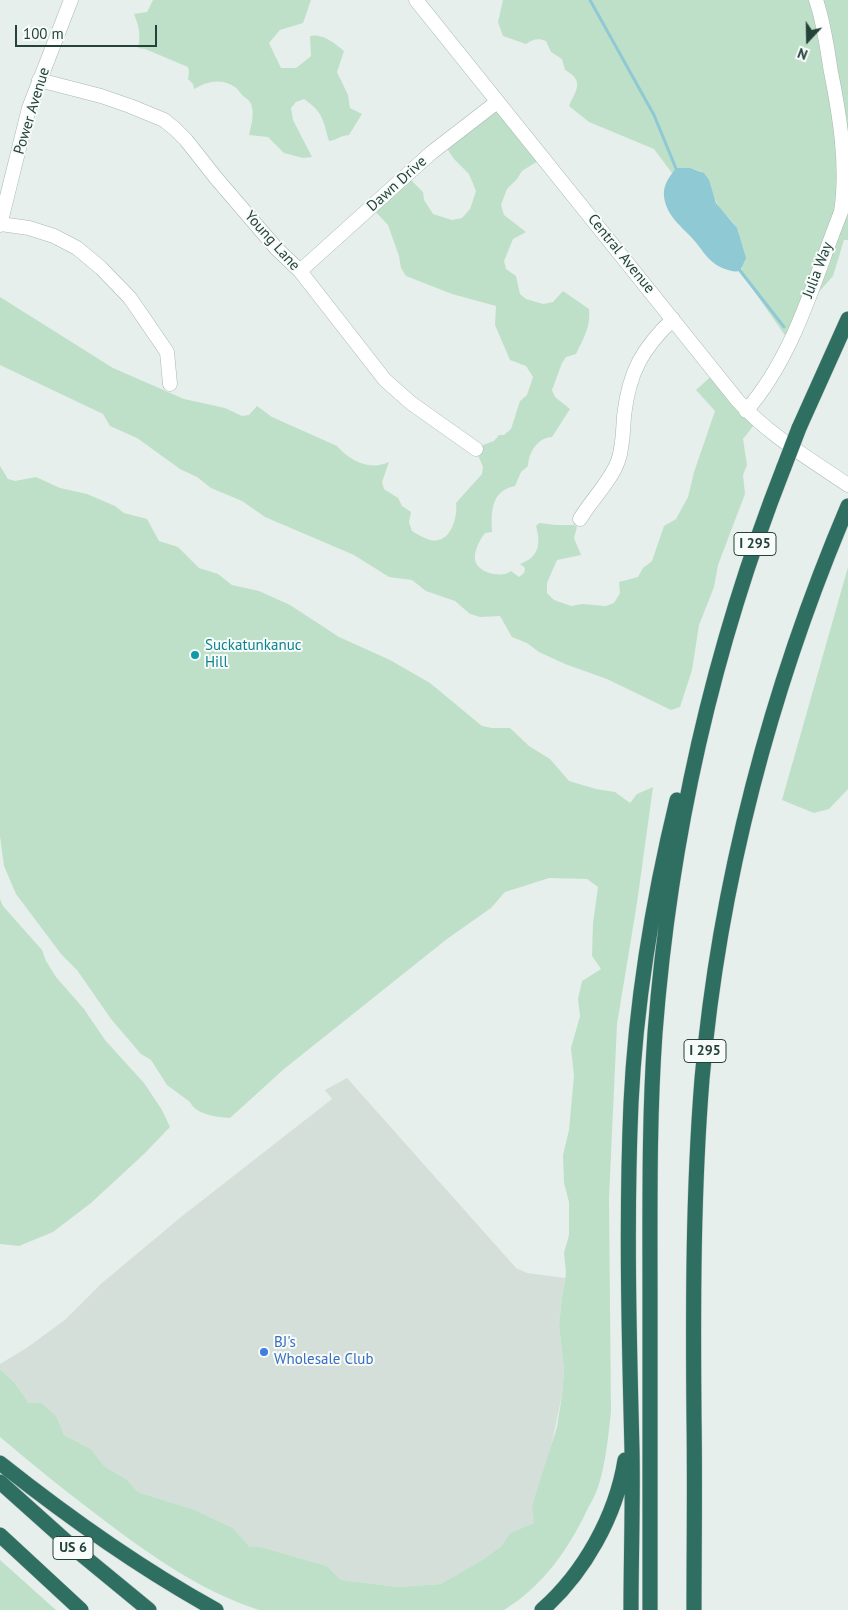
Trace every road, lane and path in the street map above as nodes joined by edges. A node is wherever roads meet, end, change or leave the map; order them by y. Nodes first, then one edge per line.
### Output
1 (71, 0) edge
2 (416, 0) edge
3 (816, 0) edge
4 (39, 80) junction
5 (497, 102) junction
6 (0, 224) edge
7 (300, 271) junction
8 (673, 319) junction
9 (848, 319) edge
10 (170, 384) dead end
11 (746, 410) junction
12 (476, 450) dead end
13 (848, 485) edge
14 (847, 509) edge
15 (580, 519) dead end
16 (721, 655) junction
17 (630, 1391) junction
18 (0, 1463) edge
19 (0, 1482) edge
20 (0, 1535) edge
21 (81, 1610) edge
22 (150, 1610) edge
23 (216, 1610) edge
24 (542, 1610) edge
25 (631, 1610) edge
26 (650, 1610) edge
27 (694, 1610) edge

1 - 4 street, Power Avenue
2 - 5 street, Central Avenue
3 - 11 street, Julia Way
4 - 6 street, Power Avenue
4 - 7 street, Young Lane
5 - 7 street, Dawn Drive
5 - 8 street, Central Avenue
6 - 10 street
7 - 12 street, Young Lane
8 - 11 street, Central Avenue
8 - 15 street
9 - 16 highway, I 295, bridge
11 - 13 street, Central Avenue
14 - 27 highway, I 295
16 - 17 highway
16 - 26 highway, I 295
17 - 24 highway
17 - 25 highway
18 - 23 highway
19 - 22 highway, US 6
20 - 21 highway, US 6

